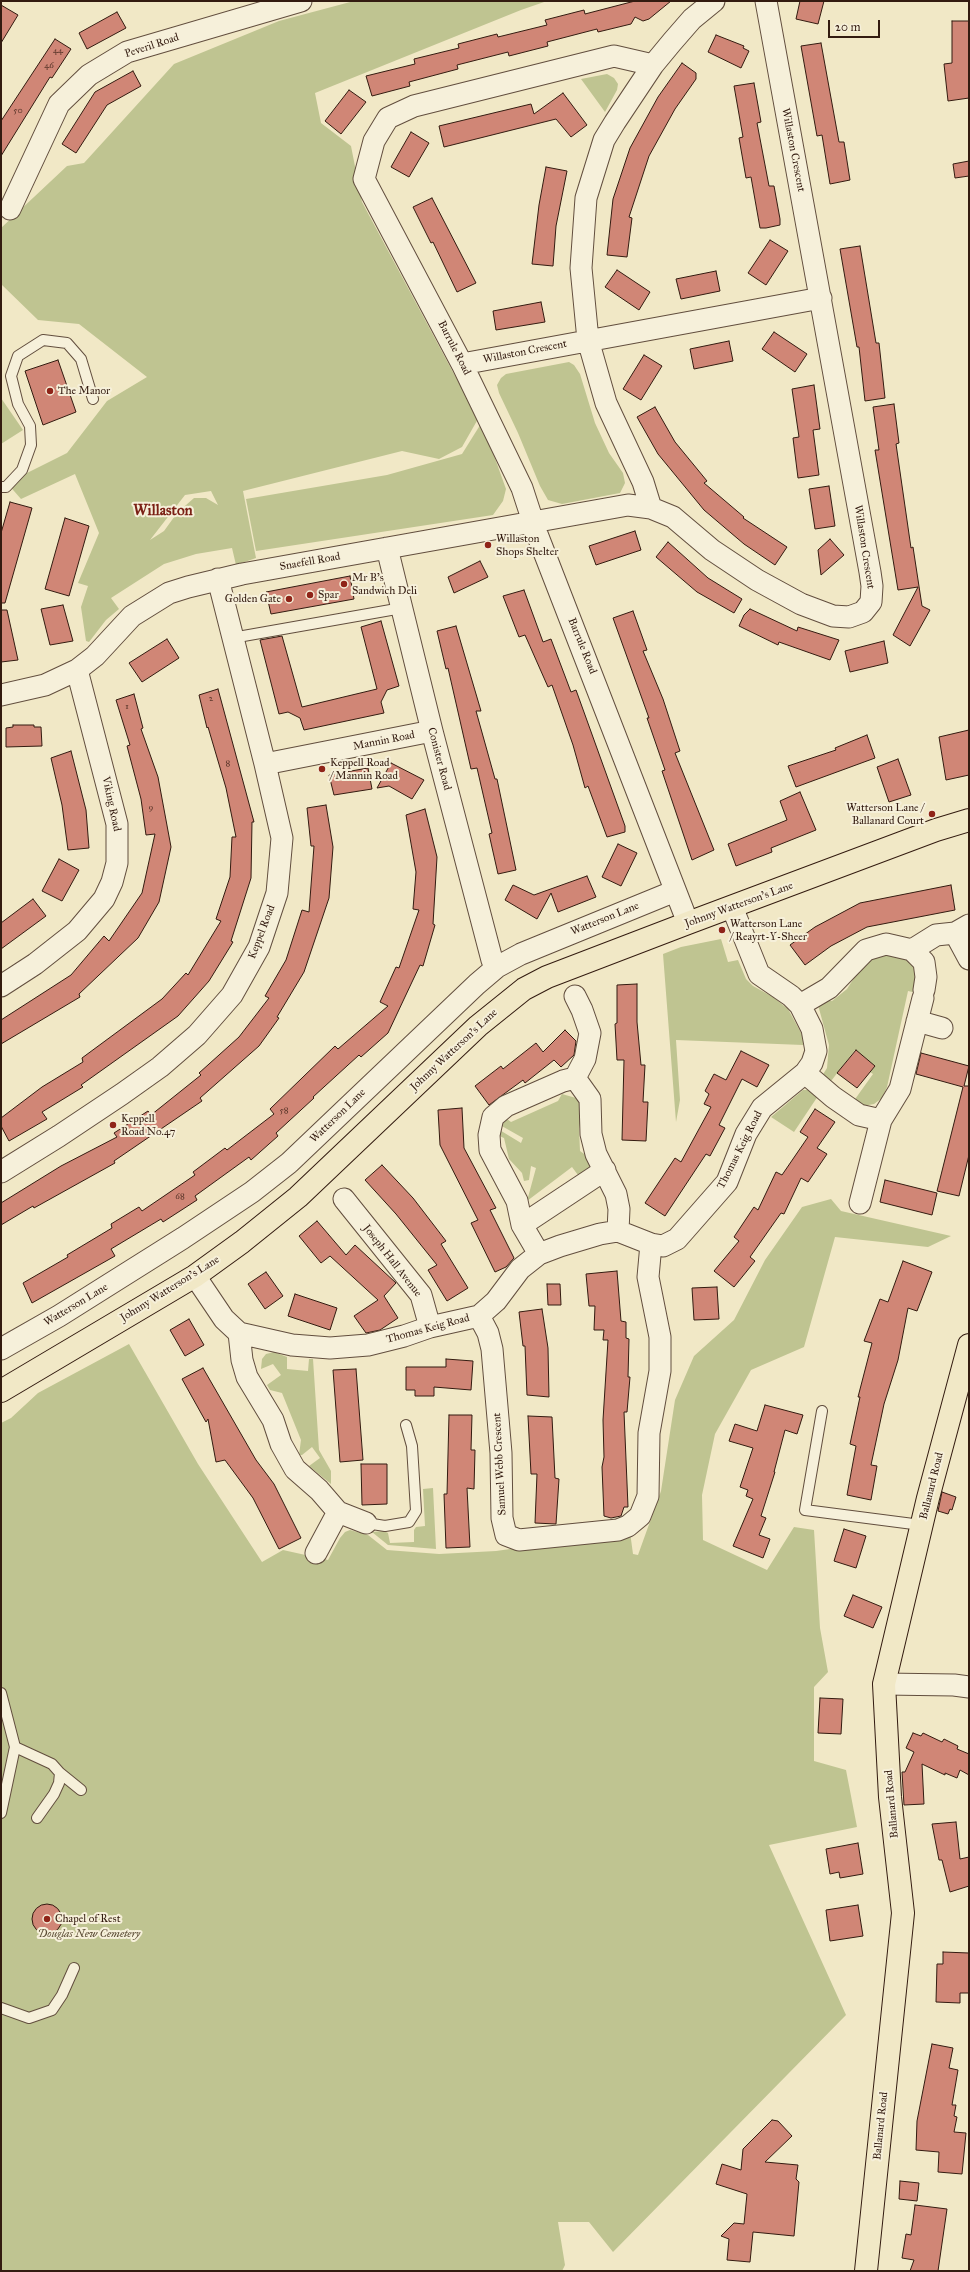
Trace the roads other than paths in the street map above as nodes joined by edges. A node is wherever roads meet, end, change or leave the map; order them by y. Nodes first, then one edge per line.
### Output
1 (301, 1) edge
2 (714, 1) edge
3 (766, 1) edge
4 (275, 4) edge
5 (653, 65) junction
6 (10, 209) dead end
7 (821, 298) junction
8 (588, 340) junction
9 (462, 364) junction
10 (93, 399) dead end
11 (1, 487) edge
12 (652, 508) junction
13 (533, 522) junction
14 (387, 548) junction
15 (218, 579) junction
16 (402, 608) junction
17 (232, 638) junction
18 (77, 670) junction
19 (1, 695) edge
20 (432, 731) junction
21 (265, 764) junction
22 (969, 820) edge
23 (675, 890) junction
24 (732, 907) junction
25 (688, 923) junction
26 (962, 929) edge
27 (912, 950) junction
28 (969, 958) edge
29 (497, 967) junction
30 (1, 986) edge
31 (800, 1005) junction
32 (575, 1007) dead end
33 (917, 1021) junction
34 (942, 1028) dead end
35 (805, 1073) junction
36 (575, 1078) junction
37 (881, 1120) junction
38 (605, 1170) junction
39 (1, 1172) edge
40 (344, 1199) dead end
41 (860, 1203) dead end
42 (522, 1225) junction
43 (618, 1231) junction
44 (651, 1244) junction
45 (539, 1254) junction
46 (195, 1276) junction
47 (479, 1316) junction
48 (430, 1327) junction
49 (239, 1333) junction
50 (969, 1345) edge
51 (1, 1349) edge
52 (1, 1391) edge
53 (822, 1411) dead end
54 (406, 1425) dead end
55 (338, 1512) junction
56 (366, 1523) joint
57 (922, 1525) junction
58 (316, 1553) dead end
59 (884, 1684) junction
60 (969, 1687) edge
61 (1, 1693) edge
62 (15, 1747) junction
63 (60, 1773) junction
64 (82, 1790) dead end
65 (1, 1813) edge
66 (36, 1818) dead end
67 (74, 1968) dead end
68 (1, 2008) edge
69 (866, 2271) edge

1 - 4 street, Peveril Road
2 - 5 street
3 - 7 street, Willaston Crescent
4 - 6 street, Peveril Road
5 - 8 street
5 - 9 street, Barrule Road
7 - 8 street, Willaston Crescent
7 - 12 street, Willaston Crescent
8 - 9 street, Willaston Crescent
8 - 12 street
9 - 13 street, Barrule Road
10 - 11 lane
12 - 13 street, Snaefell Road
13 - 14 street, Snaefell Road
13 - 23 street, Barrule Road
14 - 15 street, Snaefell Road
14 - 16 street, Conister Road
15 - 17 street, Keppel Road
15 - 18 street, Snaefell Road
16 - 17 lane
16 - 20 street, Conister Road
17 - 21 street, Keppel Road
18 - 19 street, Snaefell Road
18 - 30 street, Viking Road
20 - 21 street, Mannin Road
20 - 29 street, Conister Road
21 - 39 street, Keppel Road
22 - 24 main road, Johnny Watterson's Lane
23 - 25 street, Barrule Road
23 - 29 street, Watterson Lane
24 - 25 main road, Johnny Watterson's Lane
24 - 31 street, Thomas Keig Road
25 - 46 main road, Johnny Watterson's Lane
26 - 27 street
26 - 28 street
27 - 31 street
27 - 33 street
29 - 51 street, Watterson Lane
31 - 35 street, Thomas Keig Road
32 - 36 street
33 - 34 street
33 - 37 street
35 - 37 street
35 - 44 street, Thomas Keig Road
36 - 38 street
36 - 42 street
37 - 41 street
38 - 42 street
38 - 43 street
40 - 48 street, Joseph Hall Avenue
42 - 45 street
43 - 44 street, Thomas Keig Road
43 - 45 street, Thomas Keig Road
44 - 47 street, Samuel Webb Crescent
45 - 47 street, Thomas Keig Road
46 - 49 street
46 - 52 main road, Johnny Watterson's Lane
47 - 48 street, Thomas Keig Road
48 - 49 street, Thomas Keig Road
49 - 55 street
50 - 57 main road, Ballanard Road
53 - 57 lane
54 - 56 lane
55 - 56 street
55 - 58 street
57 - 59 main road, Ballanard Road
59 - 60 street
59 - 69 main road, Ballanard Road
61 - 62 lane
62 - 63 lane
62 - 65 lane
63 - 64 lane
63 - 66 lane
67 - 68 lane

